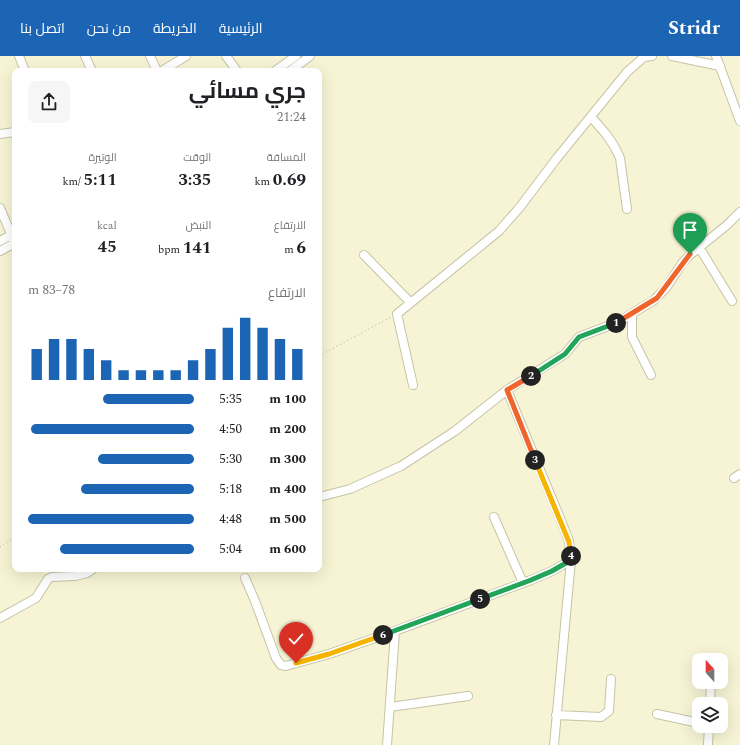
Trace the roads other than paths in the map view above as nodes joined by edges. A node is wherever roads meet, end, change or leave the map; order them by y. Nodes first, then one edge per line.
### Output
1 (19, 56) edge
2 (85, 56) edge
3 (150, 56) edge
4 (186, 56) edge
5 (226, 56) edge
6 (296, 56) edge
7 (310, 56) edge
8 (652, 56) edge
9 (672, 56) edge
10 (716, 56) edge
11 (720, 66) junction
12 (24, 68) edge
13 (91, 68) edge
14 (156, 68) edge
15 (167, 68) edge
16 (235, 68) edge
17 (280, 68) edge
18 (294, 68) edge
19 (591, 118) junction
20 (740, 121) edge
21 (12, 132) edge
22 (0, 134) edge
23 (0, 208) edge
24 (627, 209) dead end
25 (740, 212) edge
26 (12, 232) edge
27 (12, 235) edge
28 (0, 241) edge
29 (12, 245) edge
30 (700, 247) junction
31 (0, 251) edge
32 (364, 255) dead end
33 (732, 301) dead end
34 (410, 302) junction
35 (632, 314) junction
36 (651, 375) dead end
37 (413, 384) dead end
38 (507, 390) junction
39 (322, 496) edge
40 (494, 517) dead end
41 (571, 560) junction
42 (88, 572) edge
43 (245, 578) dead end
44 (523, 583) junction
45 (0, 618) edge
46 (395, 631) junction
47 (611, 679) dead end
48 (468, 696) dead end
49 (390, 708) junction
50 (657, 714) dead end
51 (556, 715) junction
52 (692, 722) edge
53 (709, 733) edge
54 (387, 745) edge
55 (554, 745) edge
56 (708, 745) edge

1 - 12 street
2 - 13 street
3 - 14 street
4 - 15 street
5 - 16 street
6 - 17 street
7 - 18 street
8 - 19 street
9 - 11 street
10 - 11 street
11 - 20 street
19 - 24 street
19 - 34 street
21 - 22 street
23 - 26 street
25 - 30 street
27 - 28 street
29 - 31 street
30 - 33 street
30 - 35 street
32 - 34 street
34 - 37 street
35 - 36 street
35 - 38 street
38 - 39 street
38 - 41 street
40 - 44 street
41 - 44 street
41 - 51 street
42 - 45 street
43 - 46 street
44 - 46 street
46 - 49 street
47 - 51 street
48 - 49 street
49 - 54 street
50 - 52 street
51 - 55 street
53 - 56 street

